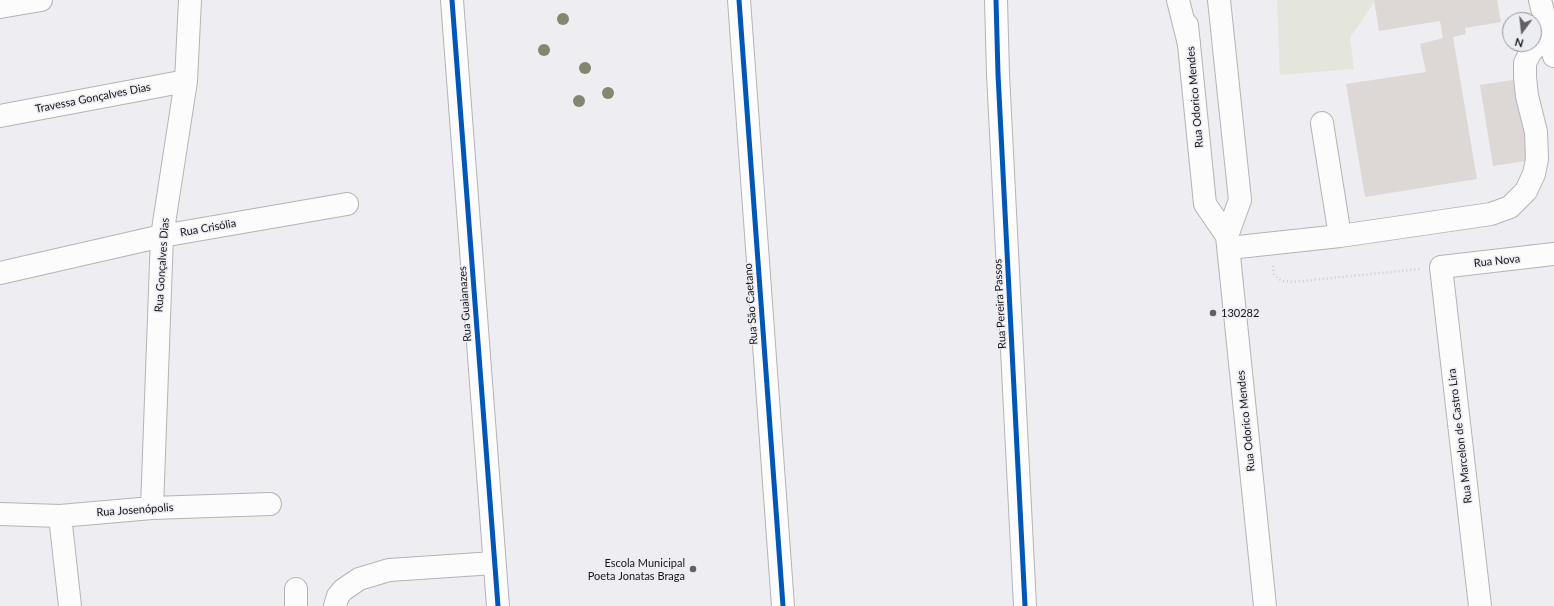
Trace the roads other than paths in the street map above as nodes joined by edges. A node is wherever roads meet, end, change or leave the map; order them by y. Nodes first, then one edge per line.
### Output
1 (41, 0) edge
2 (190, 0) edge
3 (452, 0) edge
4 (739, 0) edge
5 (996, 0) edge
6 (1178, 0) edge
7 (1185, 0) edge
8 (1219, 0) edge
9 (1540, 0) edge
10 (0, 7) edge
11 (1189, 44) junction
12 (1552, 47) edge
13 (186, 81) junction
14 (0, 116) edge
15 (1322, 123) dead end
16 (347, 204) dead end
17 (162, 236) junction
18 (1340, 236) junction
19 (1228, 242) junction
20 (1554, 254) edge
21 (1441, 267) joint
22 (0, 273) edge
23 (270, 504) dead end
24 (152, 508) junction
25 (0, 514) edge
26 (60, 516) junction
27 (494, 563) junction
28 (70, 606) edge
29 (335, 606) edge
30 (498, 606) edge
31 (783, 606) edge
32 (1025, 606) edge
33 (1265, 606) edge
34 (1480, 606) edge

1 - 10 main road
2 - 13 main road, Rua Gonçalves Dias
3 - 27 main road, Rua Guaianazes
4 - 31 main road, Rua São Caetano
5 - 32 main road, Rua Pereira Passos
6 - 11 main road
7 - 11 main road, Rua Odorico Mendes
8 - 19 main road, Rua Odorico Mendes
9 - 12 main road
11 - 19 main road, Rua Odorico Mendes
12 - 18 main road
13 - 14 main road, Travessa Gonçalves Dias
13 - 17 main road, Rua Gonçalves Dias
15 - 18 main road
16 - 17 main road, Rua Crisólia
17 - 22 main road, Rua Crisólia
17 - 24 main road, Rua Gonçalves Dias
18 - 19 main road
19 - 33 main road, Rua Odorico Mendes
20 - 21 main road, Rua Nova
21 - 34 main road, Rua Marcelon de Castro Lira
23 - 24 main road, Rua Josenópolis
24 - 26 main road, Rua Josenópolis
25 - 26 main road, Rua Josenópolis
26 - 28 main road
27 - 29 main road
27 - 30 main road, Rua Guaianazes

